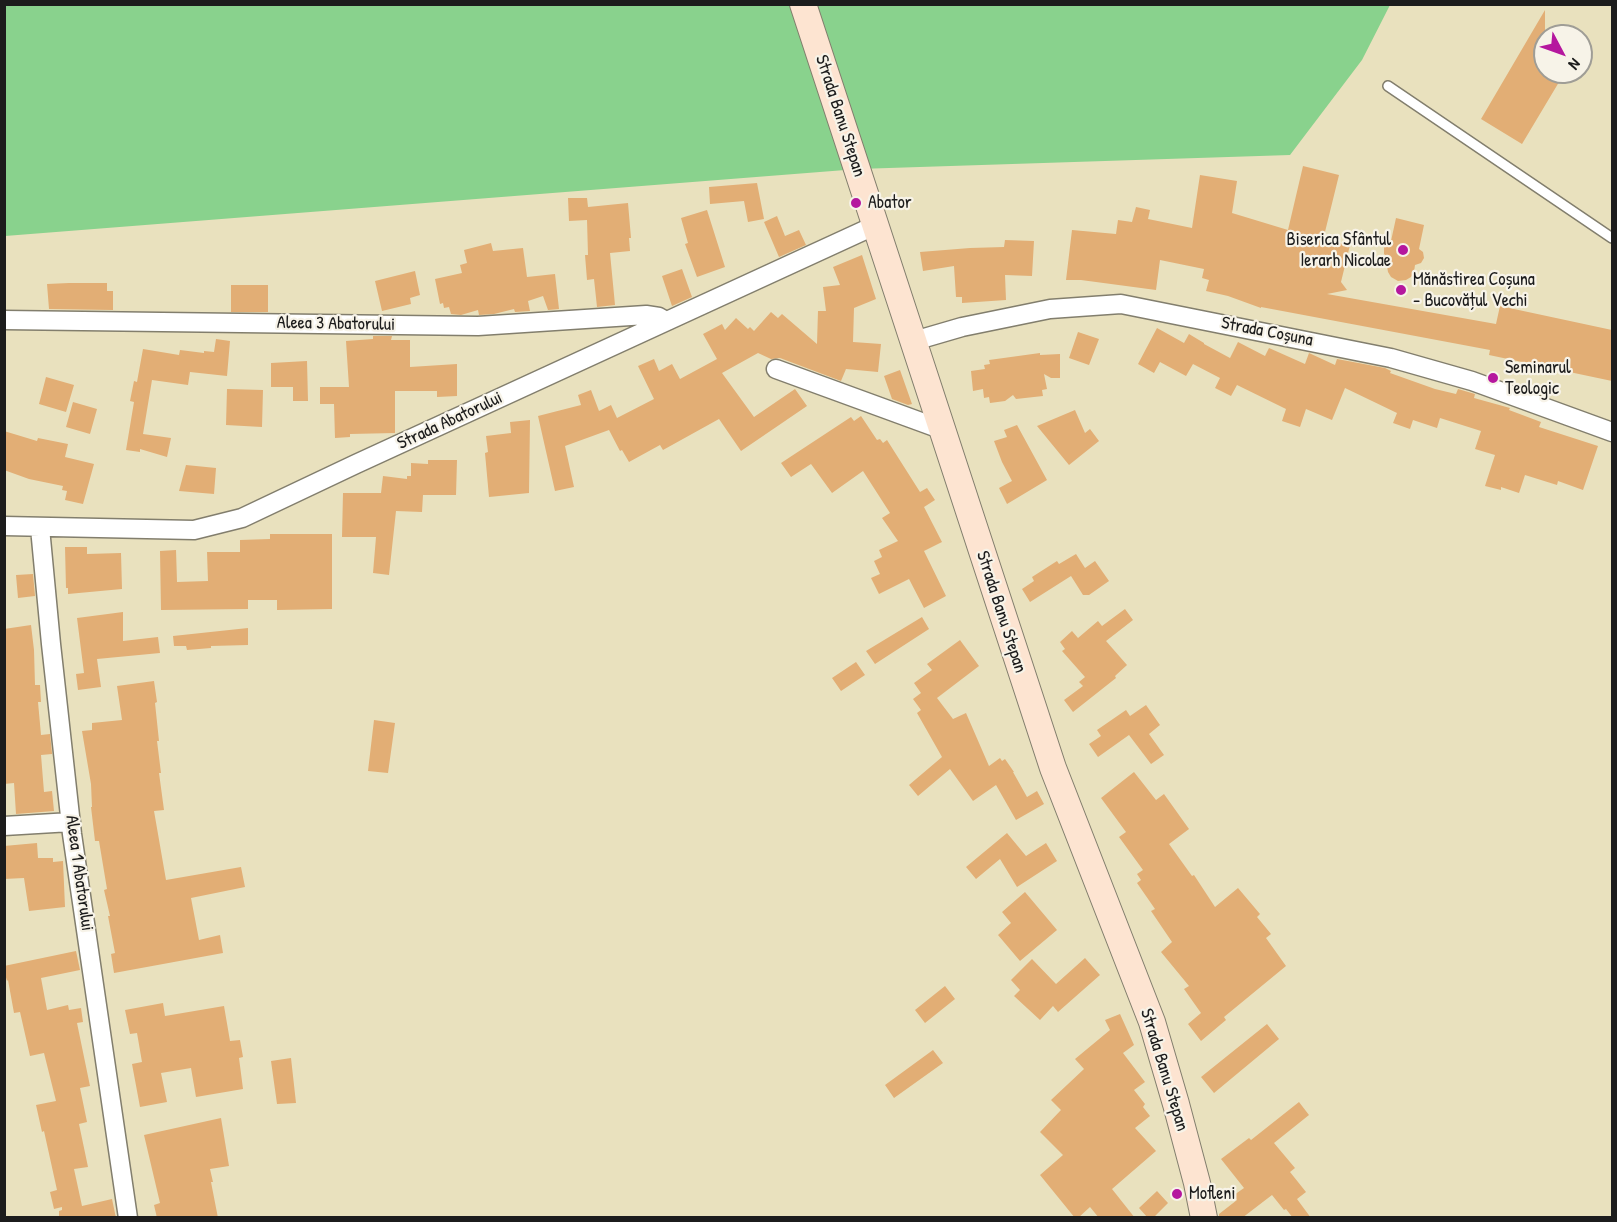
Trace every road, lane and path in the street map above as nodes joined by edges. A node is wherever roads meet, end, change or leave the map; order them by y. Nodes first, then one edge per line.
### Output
1 (803, 4) edge
2 (1388, 86) dead end
3 (876, 225) junction
4 (1612, 238) edge
5 (4, 320) edge
6 (666, 321) junction
7 (914, 341) junction
8 (776, 369) dead end
9 (943, 430) junction
10 (1612, 432) edge
11 (4, 526) edge
12 (40, 528) junction
13 (71, 822) junction
14 (4, 826) edge
15 (128, 1218) edge
16 (1204, 1218) edge

1 - 3 main road, Strada Banu Stepan
2 - 4 lane
3 - 6 street, Strada Abatorului
3 - 7 main road, Strada Banu Stepan
5 - 6 street, Aleea 3 Abatorului
6 - 12 street, Strada Abatorului
7 - 9 main road, Strada Banu Stepan
7 - 10 street, Strada Coșuna
8 - 9 street
9 - 16 main road, Strada Banu Stepan
11 - 12 street, Strada Abatorului
12 - 13 street, Aleea 1 Abatorului
13 - 14 street
13 - 15 street, Aleea 1 Abatorului

